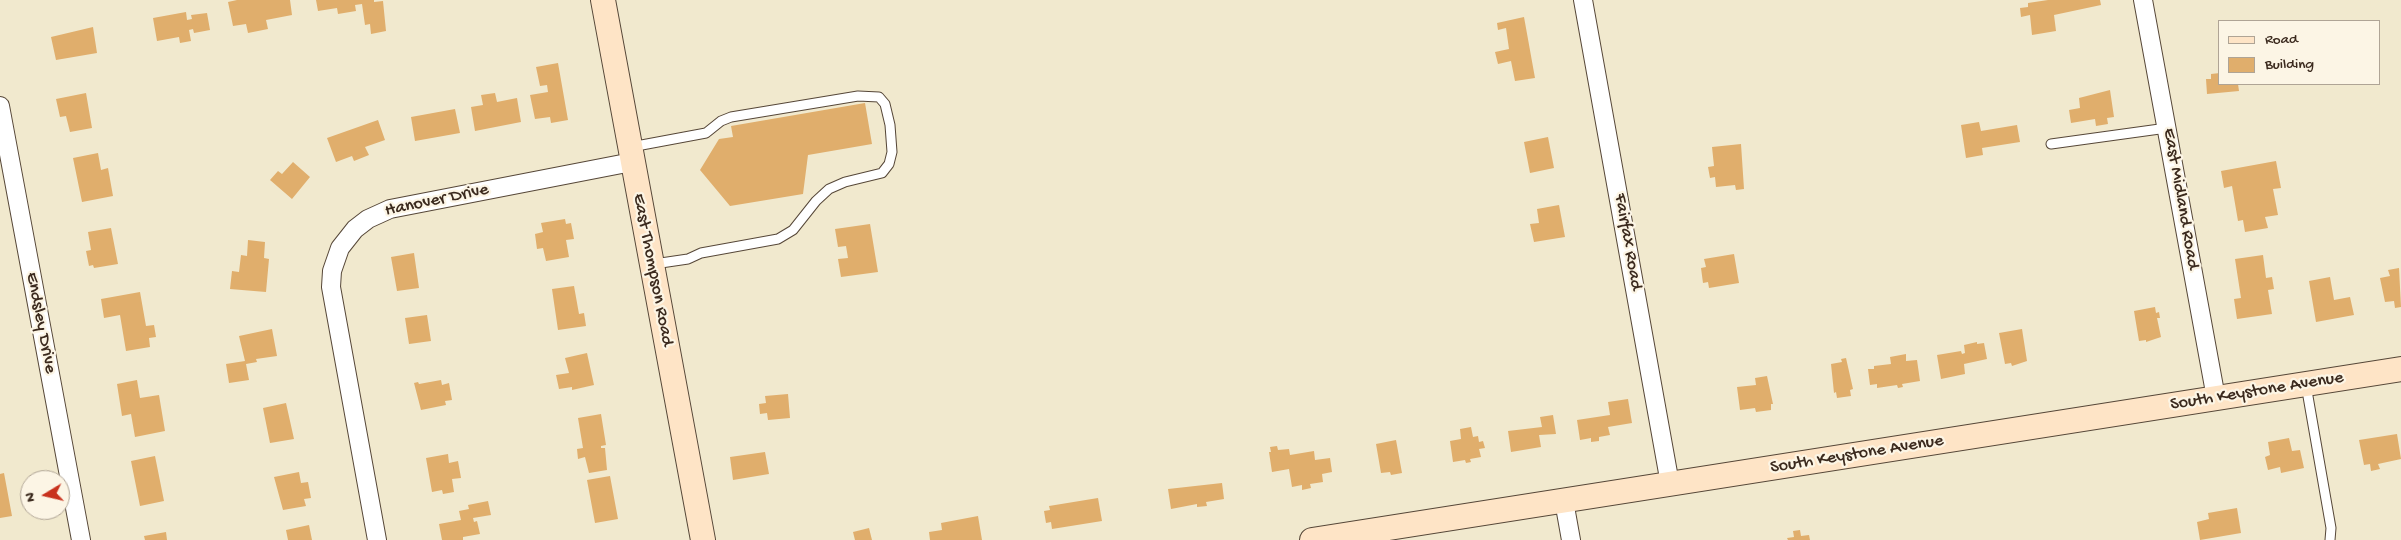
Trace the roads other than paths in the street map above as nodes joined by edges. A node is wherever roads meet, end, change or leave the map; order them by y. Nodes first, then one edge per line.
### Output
1 (602, 0) edge
2 (1583, 0) edge
3 (2143, 0) edge
4 (0, 106) edge
5 (2167, 128) junction
6 (2051, 144) dead end
7 (631, 155) junction
8 (651, 264) junction
9 (2401, 369) edge
10 (2306, 384) junction
11 (2216, 398) junction
12 (1670, 484) junction
13 (1564, 501) junction
14 (81, 540) edge
15 (377, 540) edge
16 (703, 540) edge
17 (1312, 540) edge
18 (1571, 540) edge
19 (2330, 540) edge

1 - 7 main road, East Thompson Road
2 - 12 street, Fairfax Road
3 - 5 street, East Midland Road
4 - 14 street, Endsley Drive
5 - 6 lane
5 - 11 street, East Midland Road
7 - 8 main road, East Thompson Road
7 - 8 lane
7 - 15 street, Hanover Drive
8 - 16 main road, East Thompson Road
9 - 10 main road, South Keystone Avenue
10 - 11 main road, South Keystone Avenue
10 - 19 lane
11 - 12 main road, South Keystone Avenue
12 - 13 main road, South Keystone Avenue
13 - 17 main road, South Keystone Avenue
13 - 18 street

